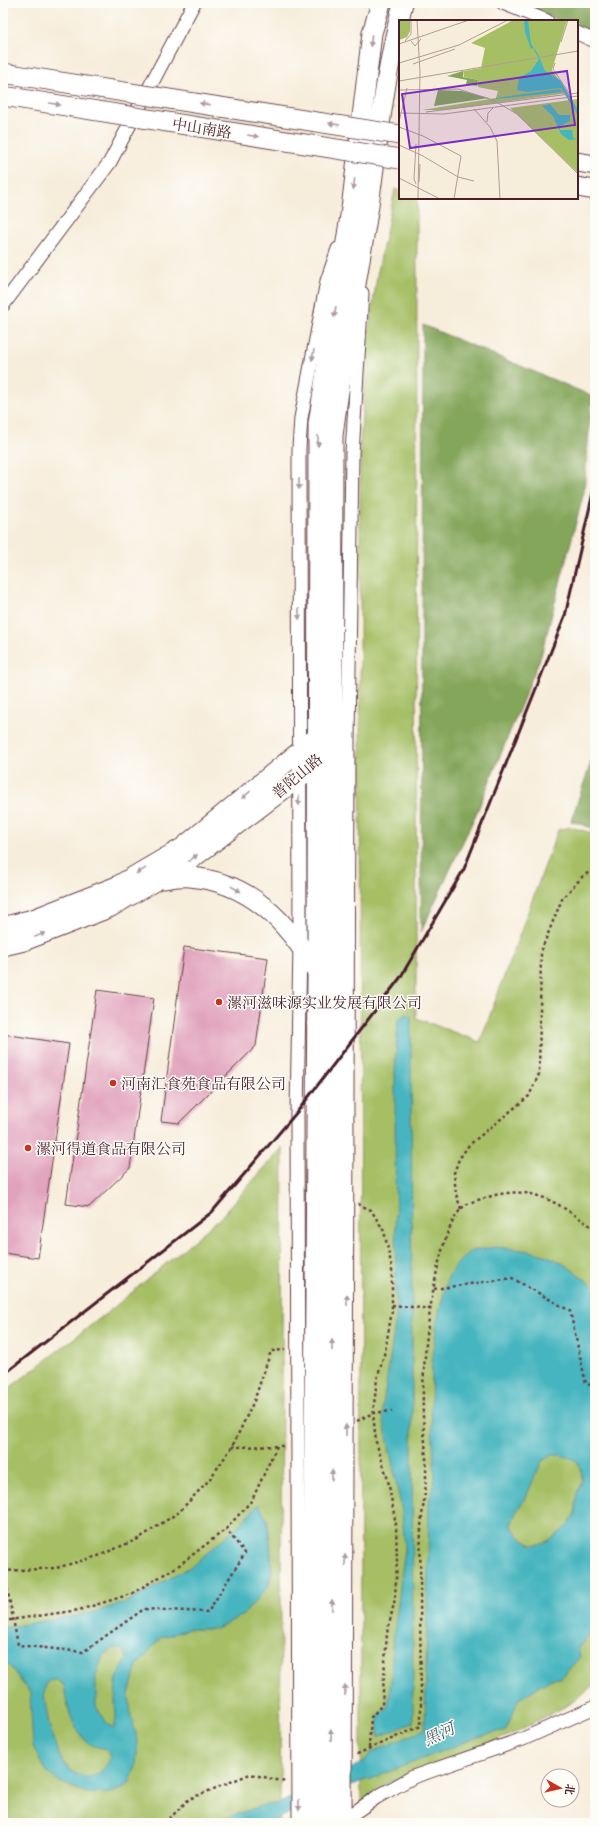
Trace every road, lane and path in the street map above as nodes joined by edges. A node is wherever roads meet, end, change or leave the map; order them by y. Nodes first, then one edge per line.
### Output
1 (194, 3) edge
2 (381, 3) edge
3 (403, 3) edge
4 (503, 3) edge
5 (545, 20) edge
6 (578, 33) edge
7 (595, 40) edge
8 (3, 67) edge
9 (3, 73) edge
10 (39, 78) junction
11 (3, 96) edge
12 (3, 101) edge
13 (34, 101) junction
14 (399, 135) edge
15 (399, 159) edge
16 (578, 162) edge
17 (595, 165) edge
18 (578, 187) edge
19 (595, 190) edge
20 (359, 212) junction
21 (3, 305) edge
22 (332, 740) junction
23 (299, 751) junction
24 (317, 764) junction
25 (299, 777) junction
26 (595, 869) edge
27 (157, 880) junction
28 (3, 927) edge
29 (300, 945) junction
30 (3, 946) edge
31 (317, 973) junction
32 (347, 1198) junction
33 (461, 1209) junction
34 (595, 1230) edge
35 (434, 1289) junction
36 (394, 1305) junction
37 (431, 1308) junction
38 (298, 1350) junction
39 (595, 1386) edge
40 (392, 1411) dead end
41 (373, 1412) junction
42 (346, 1427) junction
43 (277, 1446) dead end
44 (226, 1529) junction
45 (3, 1571) edge
46 (13, 1620) junction
47 (3, 1621) edge
48 (595, 1707) edge
49 (369, 1748) junction
50 (340, 1768) junction
51 (304, 1784) junction
52 (328, 1818) edge
53 (165, 1823) edge

1 - 21 street
2 -> 20 main road
3 - 20 main road
4 - 5 street
6 - 7 street
8 - 10 street, bridge
9 - 10 main road, 中山南路, bridge
14 -> 10 main road, 中山南路, bridge
11 - 13 main road, 中山南路, bridge
12 - 13 street, bridge
13 -> 15 main road, 中山南路, bridge
16 - 17 main road
18 - 19 main road
20 - 22 main road
20 -> 23 street
22 - 23 main road, 普陀山路
22 - 24 main road, 普陀山路
22 - 32 street
50 -> 22 main road
23 - 25 street
23 -> 28 main road, 普陀山路
24 - 25 main road, 普陀山路
24 - 31 main road
27 -> 25 main road, 普陀山路
25 -> 29 street
26 - 33 path
27 -> 29 main road
30 -> 27 main road, 普陀山路
29 - 31 main road
29 - 38 street
31 - 51 main road
32 - 36 path
42 -> 32 street
33 - 34 path
33 - 35 path
35 - 37 path
35 - 39 path
36 - 37 path
36 - 41 path
37 - 49 path
38 - 45 path
38 - 51 street
40 - 41 path
41 - 42 path
41 - 49 path
50 -> 42 street
43 - 44 path
44 - 46 path
44 - 46 path
45 - 46 path
46 - 47 path
48 - 52 street
49 - 50 path
50 - 52 main road
51 -> 52 main road
51 - 53 path

